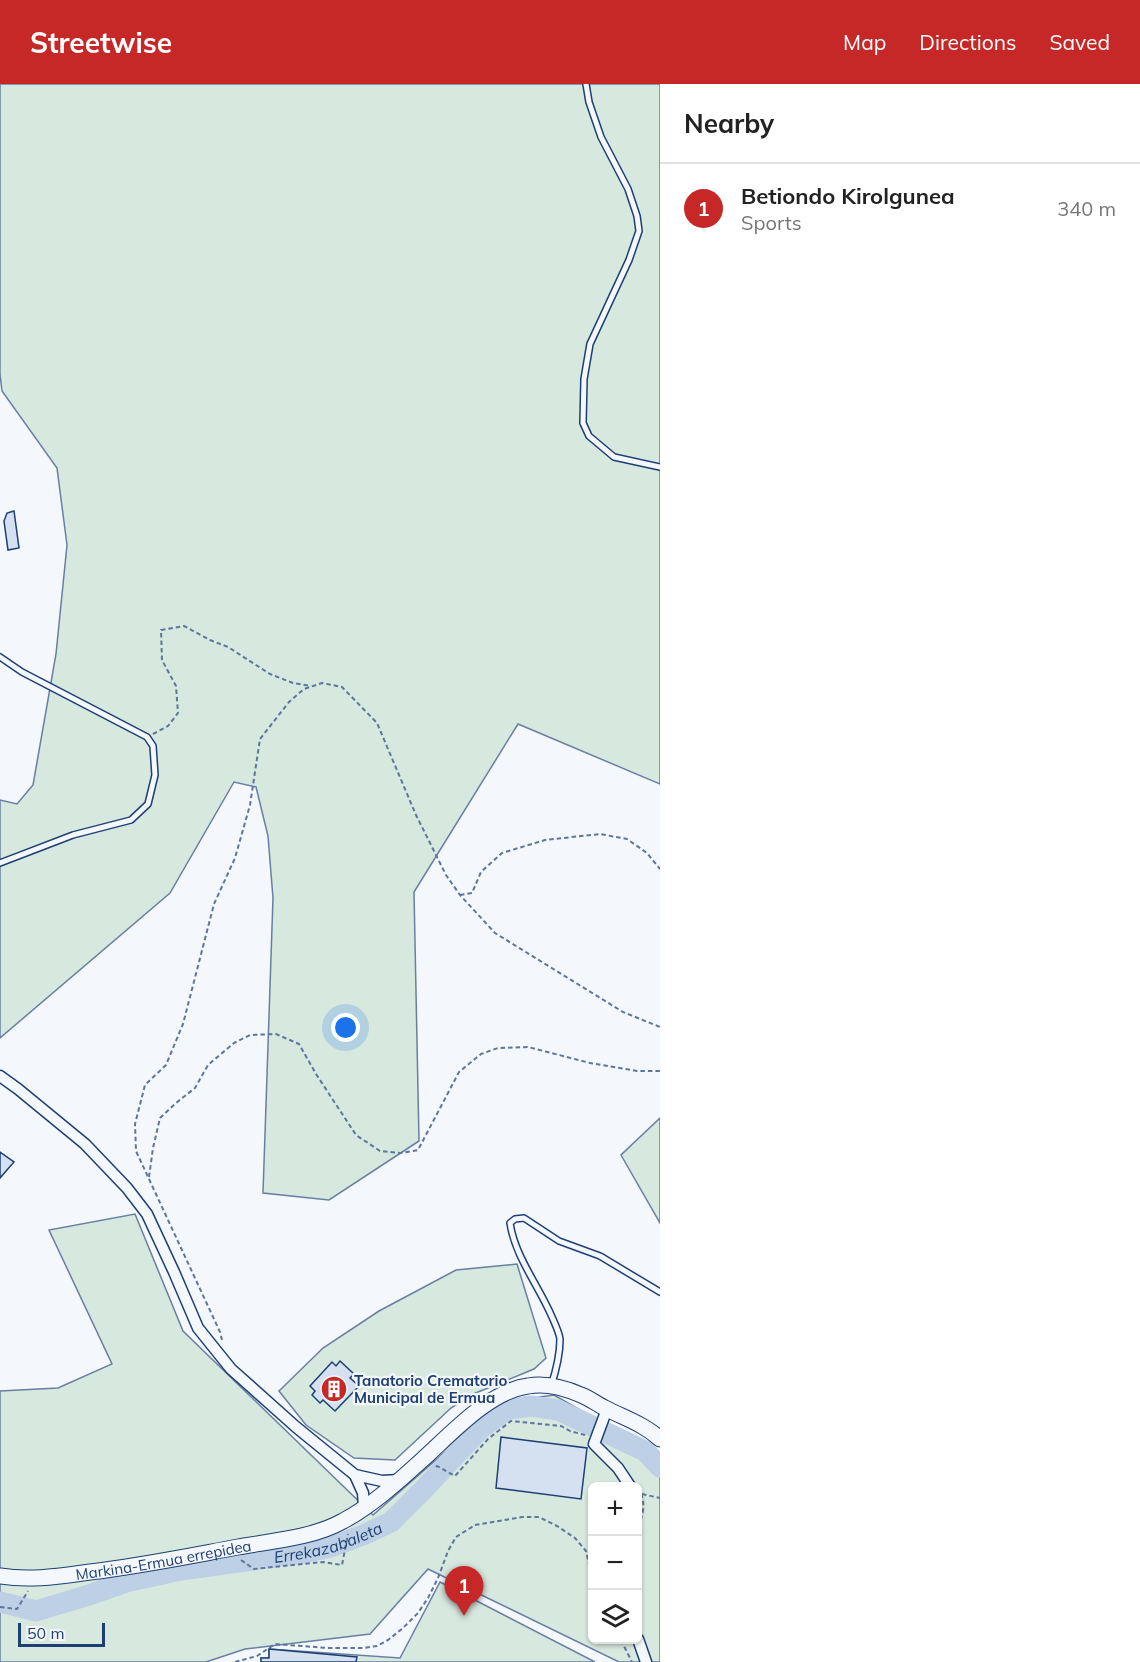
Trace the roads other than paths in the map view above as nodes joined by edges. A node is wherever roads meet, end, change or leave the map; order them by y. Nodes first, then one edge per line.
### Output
1 (586, 84) edge
2 (660, 467) edge
3 (0, 657) edge
4 (0, 863) edge
5 (0, 1077) edge
6 (660, 1292) edge
7 (551, 1386) junction
8 (605, 1415) junction
9 (660, 1439) edge
10 (355, 1475) junction
11 (399, 1480) junction
12 (630, 1482) edge
13 (364, 1507) junction
14 (0, 1576) edge
15 (640, 1644) edge
16 (646, 1662) edge

1 - 2 lane
3 - 4 lane
5 - 10 street
6 - 7 lane
7 - 8 main road, Markina-Ermua errepidea
7 - 11 main road, Markina-Ermua errepidea
8 - 9 main road, Markina-Ermua errepidea
8 - 12 street
10 - 11 street
10 - 13 street
11 - 13 main road, Markina-Ermua errepidea
13 - 14 main road, Markina-Ermua errepidea
15 - 16 street

